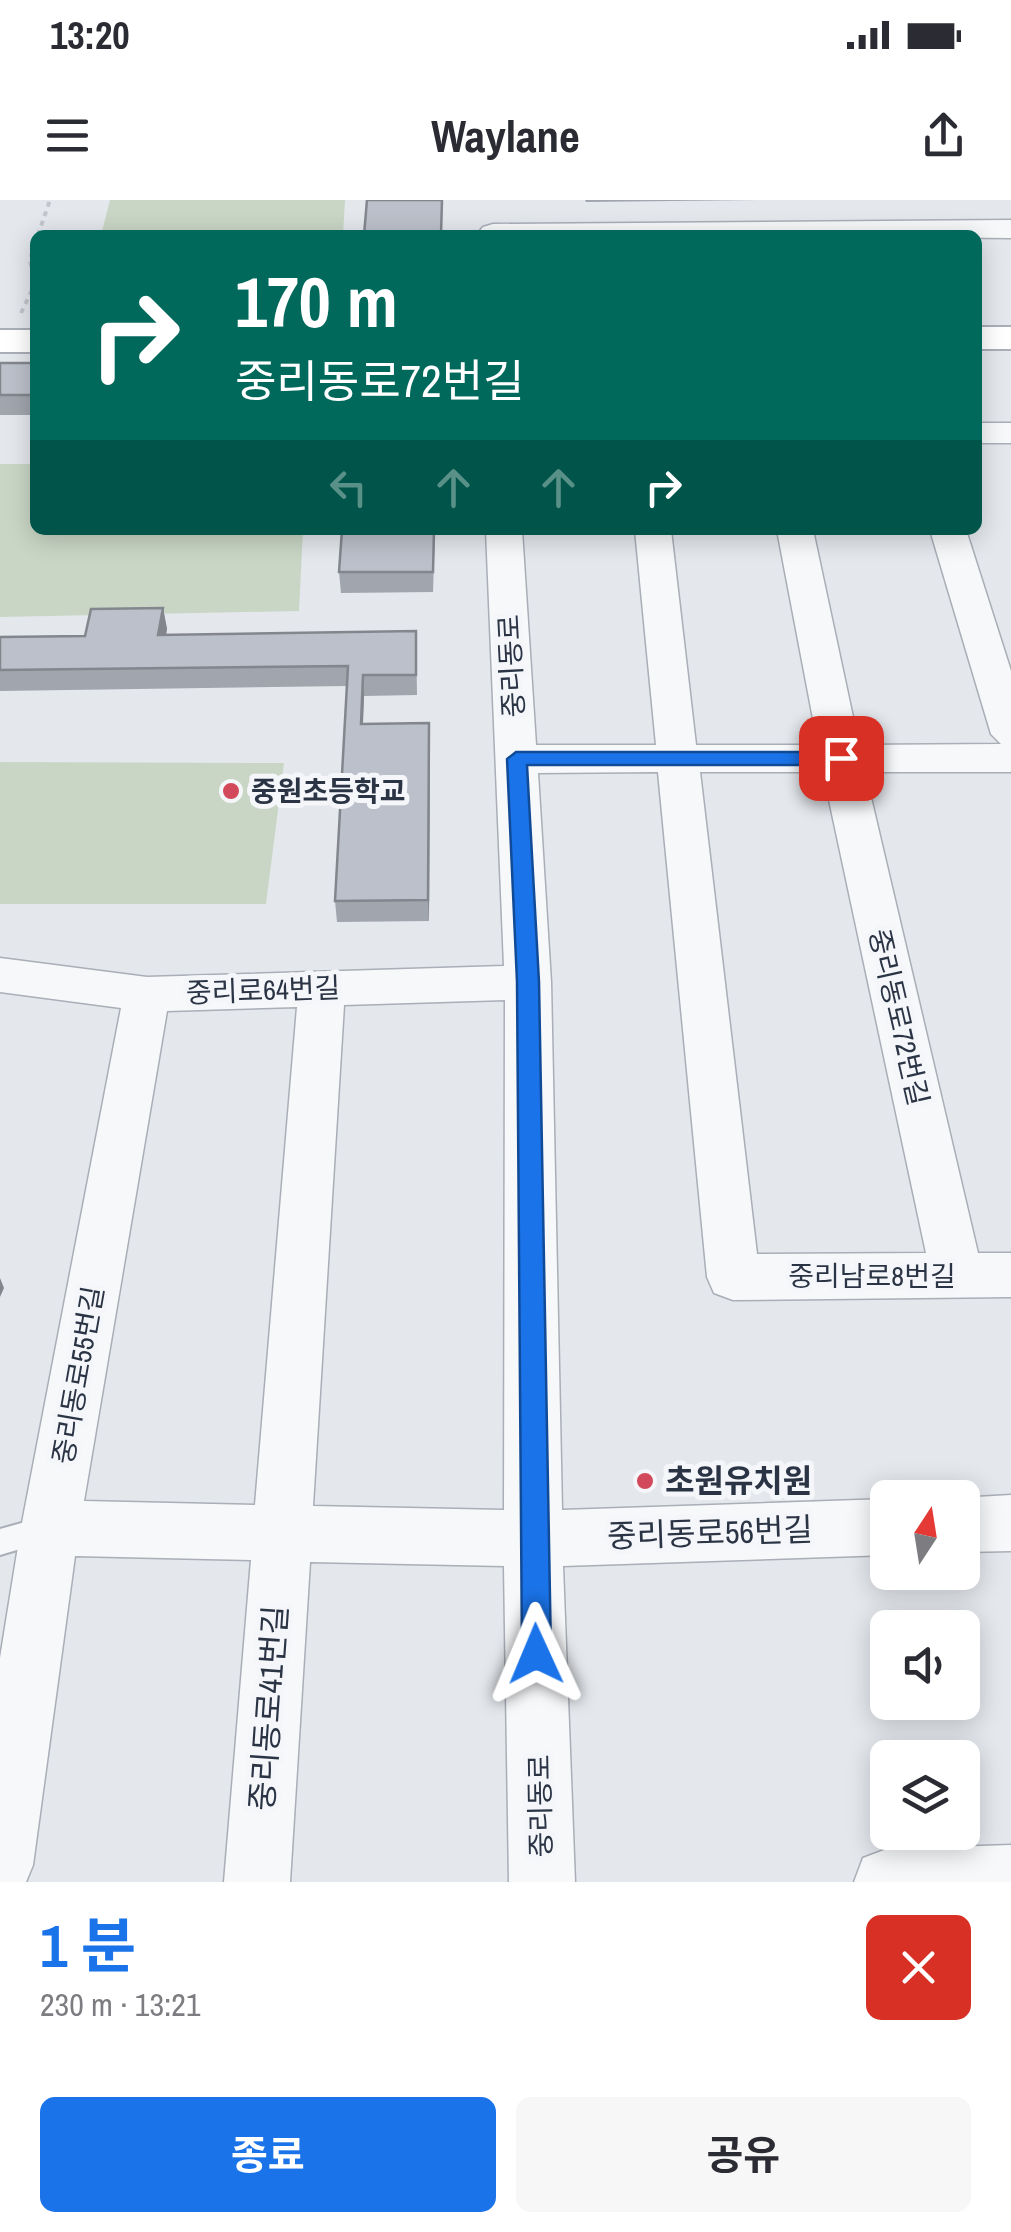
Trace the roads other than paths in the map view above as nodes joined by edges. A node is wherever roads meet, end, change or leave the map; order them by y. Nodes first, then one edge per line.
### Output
1 (494, 200) edge
2 (1011, 229) edge
3 (493, 230) edge
4 (930, 230) edge
5 (982, 338) edge
6 (1011, 338) edge
7 (982, 433) edge
8 (1011, 433) edge
9 (504, 535) edge
10 (654, 535) edge
11 (796, 535) edge
12 (950, 535) edge
13 (1011, 734) edge
14 (841, 758) junction
15 (1011, 758) edge
16 (516, 759) junction
17 (680, 759) junction
18 (0, 975) edge
19 (528, 982) junction
20 (322, 988) junction
21 (148, 994) junction
22 (1011, 1275) edge
23 (957, 1276) junction
24 (1011, 1522) edge
25 (980, 1523) edge
26 (870, 1528) edge
27 (25, 1535) edge
28 (281, 1535) junction
29 (533, 1539) junction
30 (0, 1865) edge
31 (1011, 1878) edge
32 (257, 1882) edge
33 (542, 1882) edge
34 (887, 1882) edge

1 - 3 street
2 - 4 street
5 - 6 main road
7 - 8 street
9 - 16 street, 중리동로
10 - 17 street
11 - 14 street, 중리동로72번길
12 - 13 street
14 - 15 street
14 - 17 street
14 - 23 street, 중리동로72번길
16 - 17 street
16 - 19 street, 중리동로
17 - 23 street, 중리남로8번길
18 - 21 street, 중리로64번길
19 - 20 street, 중리로64번길
19 - 29 street, 중리동로
20 - 21 street, 중리로64번길
20 - 28 street
21 - 27 street, 중리동로55번길
22 - 23 street, 중리남로8번길
24 - 25 street
26 - 29 street, 중리동로56번길
27 - 28 street
27 - 30 street
28 - 29 street
28 - 32 street, 중리동로41번길
29 - 33 street, 중리동로
31 - 34 street

